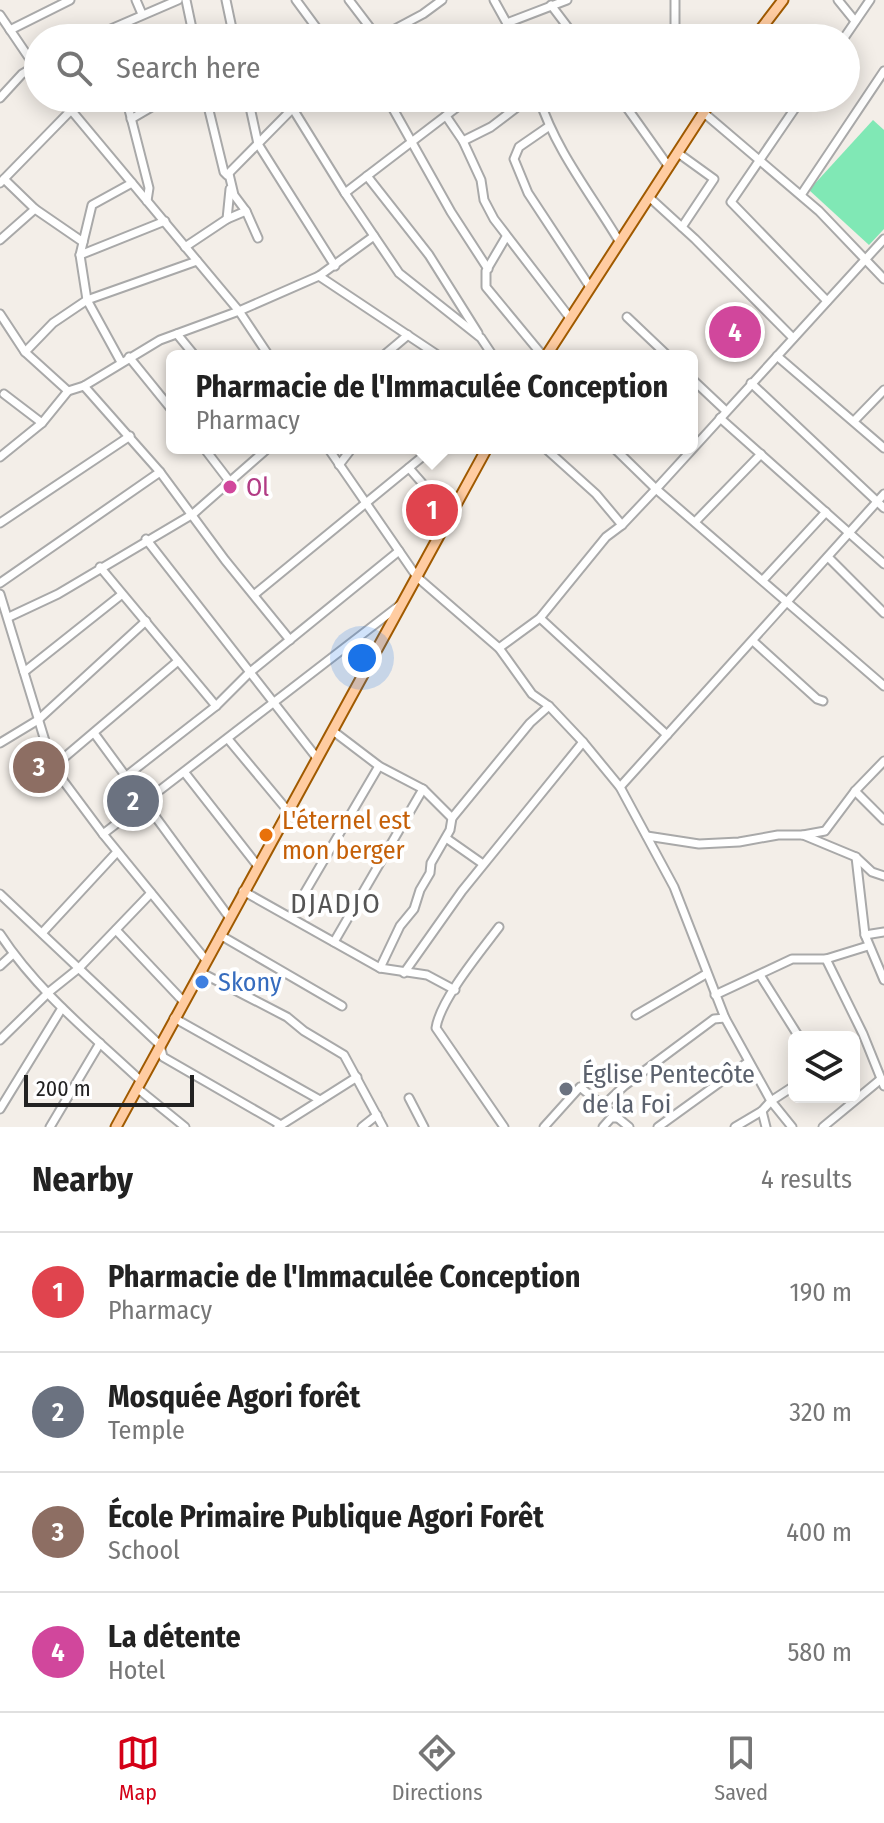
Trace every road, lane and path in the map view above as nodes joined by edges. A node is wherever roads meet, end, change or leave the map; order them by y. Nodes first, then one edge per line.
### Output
1 (70, 0) edge
2 (136, 0) edge
3 (186, 0) edge
4 (226, 0) edge
5 (296, 0) edge
6 (350, 0) edge
7 (442, 0) edge
8 (567, 0) edge
9 (675, 0) edge
10 (783, 0) edge
11 (838, 0) edge
12 (870, 0) edge
13 (173, 1) edge
14 (496, 1) edge
15 (551, 5) junction
16 (142, 14) junction
17 (1, 19) edge
18 (855, 21) junction
19 (126, 24) edge
20 (191, 24) edge
21 (231, 24) edge
22 (314, 24) edge
23 (367, 24) edge
24 (404, 24) edge
25 (507, 24) edge
26 (512, 24) edge
27 (565, 24) edge
28 (675, 24) edge
29 (765, 24) edge
30 (853, 24) edge
31 (10, 30) junction
32 (24, 49) edge
33 (884, 71) edge
34 (24, 73) edge
35 (0, 98) edge
36 (860, 107) edge
37 (67, 112) edge
38 (73, 112) edge
39 (129, 112) edge
40 (143, 112) edge
41 (209, 112) edge
42 (251, 112) edge
43 (290, 112) edge
44 (295, 112) edge
45 (394, 112) edge
46 (451, 112) edge
47 (511, 112) edge
48 (543, 112) edge
49 (630, 112) edge
50 (704, 112) edge
51 (706, 112) edge
52 (793, 112) edge
53 (857, 112) edge
54 (446, 116) junction
55 (131, 119) junction
56 (548, 127) junction
57 (463, 141) junction
58 (411, 143) junction
59 (258, 144) junction
60 (678, 153) junction
61 (760, 161) junction
62 (669, 167) junction
63 (229, 174) junction
64 (367, 176) junction
65 (2, 181) edge
66 (132, 183) junction
67 (231, 186) junction
68 (345, 193) junction
69 (801, 195) junction
70 (649, 197) junction
71 (147, 201) junction
72 (35, 209) junction
73 (246, 211) junction
74 (227, 219) junction
75 (165, 221) junction
76 (682, 227) junction
77 (374, 236) junction
78 (506, 237) junction
79 (258, 238) dead end
80 (884, 239) edge
81 (0, 240) edge
82 (619, 241) junction
83 (83, 242) junction
84 (185, 247) junction
85 (80, 255) junction
86 (865, 260) junction
87 (197, 261) junction
88 (335, 266) junction
89 (488, 269) junction
90 (319, 276) junction
91 (884, 279) edge
92 (590, 287) junction
93 (87, 300) junction
94 (827, 301) junction
95 (239, 311) junction
96 (0, 314) edge
97 (627, 317) dead end
98 (570, 318) junction
99 (177, 334) junction
100 (408, 335) junction
101 (481, 338) junction
102 (793, 338) junction
103 (190, 350) edge
104 (265, 350) edge
105 (390, 350) edge
106 (430, 350) edge
107 (489, 350) edge
108 (540, 350) edge
109 (549, 350) edge
110 (662, 350) edge
111 (25, 352) junction
112 (777, 356) junction
113 (129, 357) junction
114 (121, 362) junction
115 (751, 383) junction
116 (84, 386) junction
117 (698, 386) edge
118 (884, 390) edge
119 (68, 391) junction
120 (4, 394) dead end
121 (166, 403) edge
122 (723, 414) junction
123 (854, 421) junction
124 (42, 423) junction
125 (130, 436) junction
126 (698, 442) edge
127 (884, 448) edge
128 (209, 454) edge
129 (261, 454) edge
130 (332, 454) edge
131 (347, 454) edge
132 (426, 454) edge
133 (484, 454) edge
134 (552, 454) edge
135 (620, 454) edge
136 (687, 454) edge
137 (761, 454) junction
138 (0, 457) edge
139 (339, 465) junction
140 (409, 468) junction
141 (160, 472) junction
142 (230, 482) junction
143 (656, 489) junction
144 (884, 494) edge
145 (877, 501) junction
146 (366, 503) junction
147 (884, 508) edge
148 (826, 512) junction
149 (193, 514) junction
150 (450, 515) junction
151 (695, 522) junction
152 (0, 523) edge
153 (622, 525) junction
154 (850, 532) junction
155 (146, 539) junction
156 (399, 551) junction
157 (828, 557) junction
158 (884, 564) edge
159 (100, 567) junction
160 (417, 577) junction
161 (763, 580) junction
162 (0, 583) edge
163 (0, 594) edge
164 (255, 594) junction
165 (121, 595) junction
166 (405, 601) junction
167 (788, 602) junction
168 (884, 613) edge
169 (9, 617) junction
170 (540, 618) junction
171 (146, 621) junction
172 (290, 640) junction
173 (753, 641) junction
174 (499, 648) junction
175 (178, 661) junction
176 (24, 672) junction
177 (249, 673) junction
178 (884, 686) edge
179 (823, 701) dead end
180 (274, 702) junction
181 (216, 706) junction
182 (549, 706) junction
183 (38, 720) junction
184 (333, 731) junction
185 (94, 733) junction
186 (667, 735) junction
187 (228, 739) junction
188 (583, 742) junction
189 (0, 743) edge
190 (317, 758) junction
191 (884, 761) edge
192 (379, 766) junction
193 (53, 767) junction
194 (185, 773) junction
195 (125, 777) junction
196 (620, 787) junction
197 (423, 789) junction
198 (855, 791) junction
199 (145, 803) junction
200 (288, 811) junction
201 (452, 818) junction
202 (884, 820) edge
203 (825, 831) junction
204 (103, 834) junction
205 (803, 835) junction
206 (647, 836) junction
207 (446, 838) junction
208 (831, 846) junction
209 (117, 852) junction
210 (856, 857) junction
211 (483, 864) junction
212 (257, 865) junction
213 (884, 876) edge
214 (243, 891) junction
215 (151, 893) junction
216 (0, 894) edge
217 (291, 916) junction
218 (229, 917) junction
219 (499, 927) dead end
220 (116, 930) junction
221 (43, 932) junction
222 (884, 932) edge
223 (0, 934) edge
224 (220, 935) junction
225 (865, 935) junction
226 (334, 942) junction
227 (868, 946) junction
228 (13, 954) junction
229 (826, 959) junction
230 (206, 960) junction
231 (0, 966) edge
232 (79, 968) junction
233 (380, 968) junction
234 (200, 972) junction
235 (404, 973) junction
236 (706, 974) junction
237 (760, 975) junction
238 (884, 980) edge
239 (455, 990) junction
240 (49, 992) junction
241 (715, 995) junction
242 (183, 1001) junction
243 (342, 1006) dead end
244 (62, 1008) junction
245 (636, 1015) dead end
246 (174, 1018) junction
247 (725, 1018) junction
248 (795, 1031) edge
249 (863, 1034) junction
250 (860, 1036) edge
251 (0, 1040) edge
252 (100, 1043) junction
253 (160, 1045) junction
254 (748, 1062) junction
255 (357, 1077) junction
256 (882, 1083) edge
257 (139, 1085) junction
258 (788, 1090) edge
259 (409, 1098) dead end
260 (320, 1100) junction
261 (771, 1101) junction
262 (604, 1105) junction
263 (0, 1109) edge
264 (762, 1111) junction
265 (377, 1115) junction
266 (618, 1118) junction
267 (279, 1126) edge
268 (50, 1127) edge
269 (116, 1127) edge
270 (185, 1127) edge
271 (362, 1127) edge
272 (383, 1127) edge
273 (424, 1127) edge
274 (504, 1127) edge
275 (544, 1127) edge
276 (603, 1127) edge
277 (629, 1127) edge
278 (658, 1127) edge
279 (735, 1127) edge
280 (766, 1127) edge
281 (792, 1127) edge
282 (823, 1127) edge

1 - 31 street
2 - 16 street
3 - 20 street
4 - 21 street
5 - 22 street
6 - 23 street
7 - 24 street
8 - 15 street
9 - 28 street
10 - 29 main road
11 - 18 street
12 - 18 street
13 - 16 street
14 - 25 street
15 - 26 street
15 - 27 street
16 - 19 street
17 - 31 street
18 - 30 street
31 - 32 street
33 - 36 street
34 - 35 street
37 - 65 street
38 - 66 street
39 - 55 street
40 - 55 street
41 - 63 street
42 - 59 street
43 - 59 street
44 - 68 street
45 - 58 street
46 - 54 street
47 - 57 street
48 - 56 street
49 - 62 street
50 - 60 main road
51 - 61 street
52 - 61 street
53 - 69 street
54 - 57 street
54 - 58 street
55 - 71 street
56 - 82 street
56 - 92 street
57 - 78 street
58 - 64 street
58 - 89 street
59 - 63 street
59 - 88 street
60 - 62 main road
60 - 76 street
61 - 69 street
61 - 94 street
62 - 70 main road
63 - 67 street
64 - 68 street
64 - 101 street
65 - 72 street
66 - 71 street
66 - 83 street
67 - 73 street
67 - 74 street
68 - 77 street
69 - 86 street
70 - 76 street
70 - 82 main road
71 - 75 street
72 - 81 street
72 - 83 street
73 - 74 street
73 - 79 street
74 - 84 street
75 - 84 street
75 - 85 street
76 - 102 street
77 - 88 street
77 - 101 street
78 - 89 street
78 - 98 street
80 - 86 street
82 - 92 main road
83 - 85 street
84 - 87 street
85 - 93 street
86 - 91 street
86 - 94 street
87 - 93 street
87 - 95 street
88 - 90 street
89 - 108 street
90 - 95 street
90 - 100 street
92 - 98 main road
93 - 111 street
93 - 114 street
94 - 102 street
95 - 99 street
95 - 104 street
96 - 111 street
97 - 110 street
98 - 109 main road
99 - 103 street
99 - 113 street
100 - 105 street
100 - 106 street
101 - 107 street
102 - 112 street
111 - 119 street
112 - 115 street
112 - 123 street
113 - 114 street
113 - 121 street
114 - 116 street
115 - 122 street
115 - 145 street
116 - 119 street
116 - 125 street
117 - 122 street
118 - 123 street
119 - 124 street
120 - 124 street
122 - 126 street
122 - 137 street
123 - 127 street
124 - 138 street
125 - 141 street
125 - 152 street
128 - 142 street
129 - 142 street
130 - 139 street
131 - 139 street
132 - 140 street
133 - 150 main road
134 - 153 street
135 - 143 street
136 - 143 street
137 - 148 street
137 - 151 street
139 - 146 street
140 - 146 street
140 - 150 street
141 - 149 street
141 - 162 street
142 - 149 street
143 - 151 street
143 - 153 street
144 - 145 street
145 - 147 street
145 - 154 street
146 - 156 street
146 - 164 street
148 - 154 street
148 - 161 street
149 - 155 street
149 - 164 street
150 - 160 main road
151 - 161 street
153 - 170 street
154 - 157 street
154 - 158 street
155 - 159 street
155 - 177 street
156 - 160 street
156 - 172 street
157 - 167 street
157 - 168 street
159 - 165 street
159 - 169 street
160 - 166 main road
160 - 174 street
161 - 167 street
163 - 169 street
164 - 172 street
165 - 171 street
165 - 176 street
166 - 180 street
166 - 184 main road
167 - 173 street
167 - 178 street
169 - 176 street
170 - 174 street
170 - 186 street
171 - 175 street
171 - 183 street
172 - 177 street
173 - 179 street
173 - 186 street
174 - 182 street
175 - 181 street
175 - 185 street
176 - 183 street
177 - 180 street
177 - 181 street
180 - 187 street
180 - 190 street
181 - 195 street
182 - 188 street
182 - 201 street
183 - 189 street
183 - 193 street
184 - 190 main road
184 - 192 street
185 - 193 street
185 - 195 street
186 - 196 street
187 - 194 street
187 - 200 street
188 - 196 street
188 - 211 street
190 - 200 main road
191 - 198 street
192 - 197 street
192 - 217 street
193 - 204 street
194 - 199 street
194 - 212 street
195 - 199 street
196 - 206 street
197 - 201 street
197 - 226 street
198 - 202 street
198 - 203 street
199 - 204 street
199 - 218 street
200 - 212 main road
201 - 207 street
203 - 205 street
203 - 208 street
204 - 209 street
205 - 206 street
205 - 208 street
206 - 236 street
207 - 211 street
207 - 233 street
208 - 210 street
209 - 215 street
209 - 221 street
210 - 213 street
210 - 225 street
211 - 235 street
212 - 214 main road
214 - 217 street
214 - 218 main road
215 - 220 street
215 - 230 street
216 - 221 street
217 - 226 street
218 - 224 main road
219 - 239 street
220 - 232 street
220 - 242 street
221 - 232 street
222 - 225 street
223 - 228 street
224 - 230 main road
224 - 243 street
225 - 227 street
226 - 233 street
227 - 229 street
227 - 238 street
228 - 231 street
228 - 240 street
229 - 237 street
229 - 249 street
230 - 234 main road
232 - 240 street
232 - 253 street
233 - 235 street
234 - 242 main road
234 - 255 street
235 - 239 street
236 - 241 street
236 - 245 street
237 - 241 street
237 - 248 street
239 - 274 street
240 - 244 street
240 - 251 street
241 - 247 street
242 - 246 main road
244 - 252 street
244 - 263 street
246 - 253 main road
246 - 260 street
247 - 254 street
247 - 262 street
249 - 250 street
249 - 256 street
252 - 257 street
252 - 268 street
253 - 257 main road
253 - 267 street
254 - 261 street
254 - 278 street
255 - 260 street
255 - 265 street
256 - 282 street
257 - 269 main road
257 - 270 street
258 - 261 street
259 - 273 street
260 - 267 street
261 - 264 street
261 - 281 street
262 - 266 street
262 - 275 street
264 - 279 street
264 - 280 street
265 - 271 street
265 - 272 street
266 - 276 street
266 - 277 street

